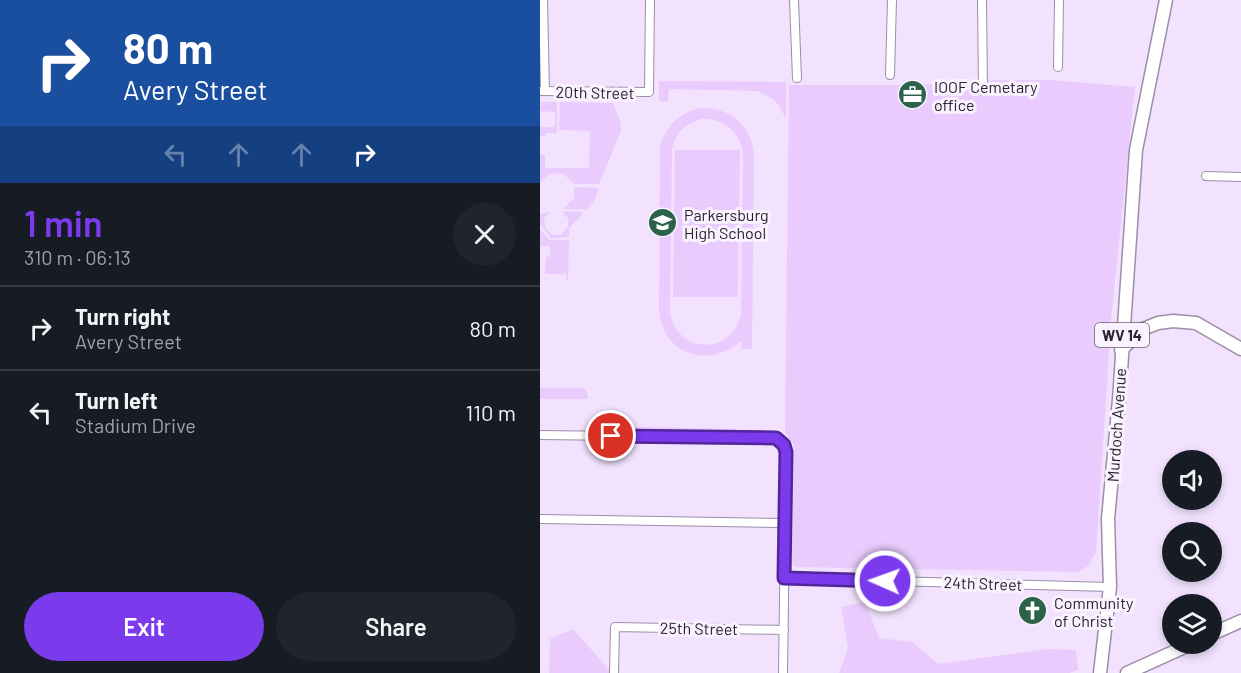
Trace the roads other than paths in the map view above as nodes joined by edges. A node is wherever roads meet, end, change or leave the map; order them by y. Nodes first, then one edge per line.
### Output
1 (543, 0) edge
2 (650, 0) edge
3 (794, 0) edge
4 (892, 0) edge
5 (982, 0) edge
6 (1059, 0) edge
7 (1166, 0) edge
8 (1058, 67) dead end
9 (890, 75) dead end
10 (797, 78) dead end
11 (543, 91) edge
12 (983, 91) dead end
13 (1206, 176) dead end
14 (1241, 177) edge
15 (1241, 349) edge
16 (1121, 350) junction
17 (540, 435) edge
18 (540, 519) edge
19 (784, 523) junction
20 (784, 578) junction
21 (1110, 587) junction
22 (1241, 621) edge
23 (783, 630) junction
24 (1222, 630) edge
25 (1169, 654) edge
26 (614, 673) edge
27 (783, 673) edge
28 (1100, 673) edge
29 (1127, 673) edge

1 - 11 street
2 - 11 street, 20th Street
3 - 10 street
4 - 9 street
5 - 12 street
6 - 8 street
7 - 16 main road, Murdoch Avenue / WV 14
13 - 14 street
15 - 16 main road
16 - 21 main road, Murdoch Avenue / WV 14
17 - 19 street
18 - 19 street
19 - 20 street
20 - 21 street, 24th Street
20 - 23 street
21 - 28 main road, Murdoch Avenue / WV 14
22 - 24 main road
23 - 26 street, 25th Street
23 - 27 street
25 - 29 main road

